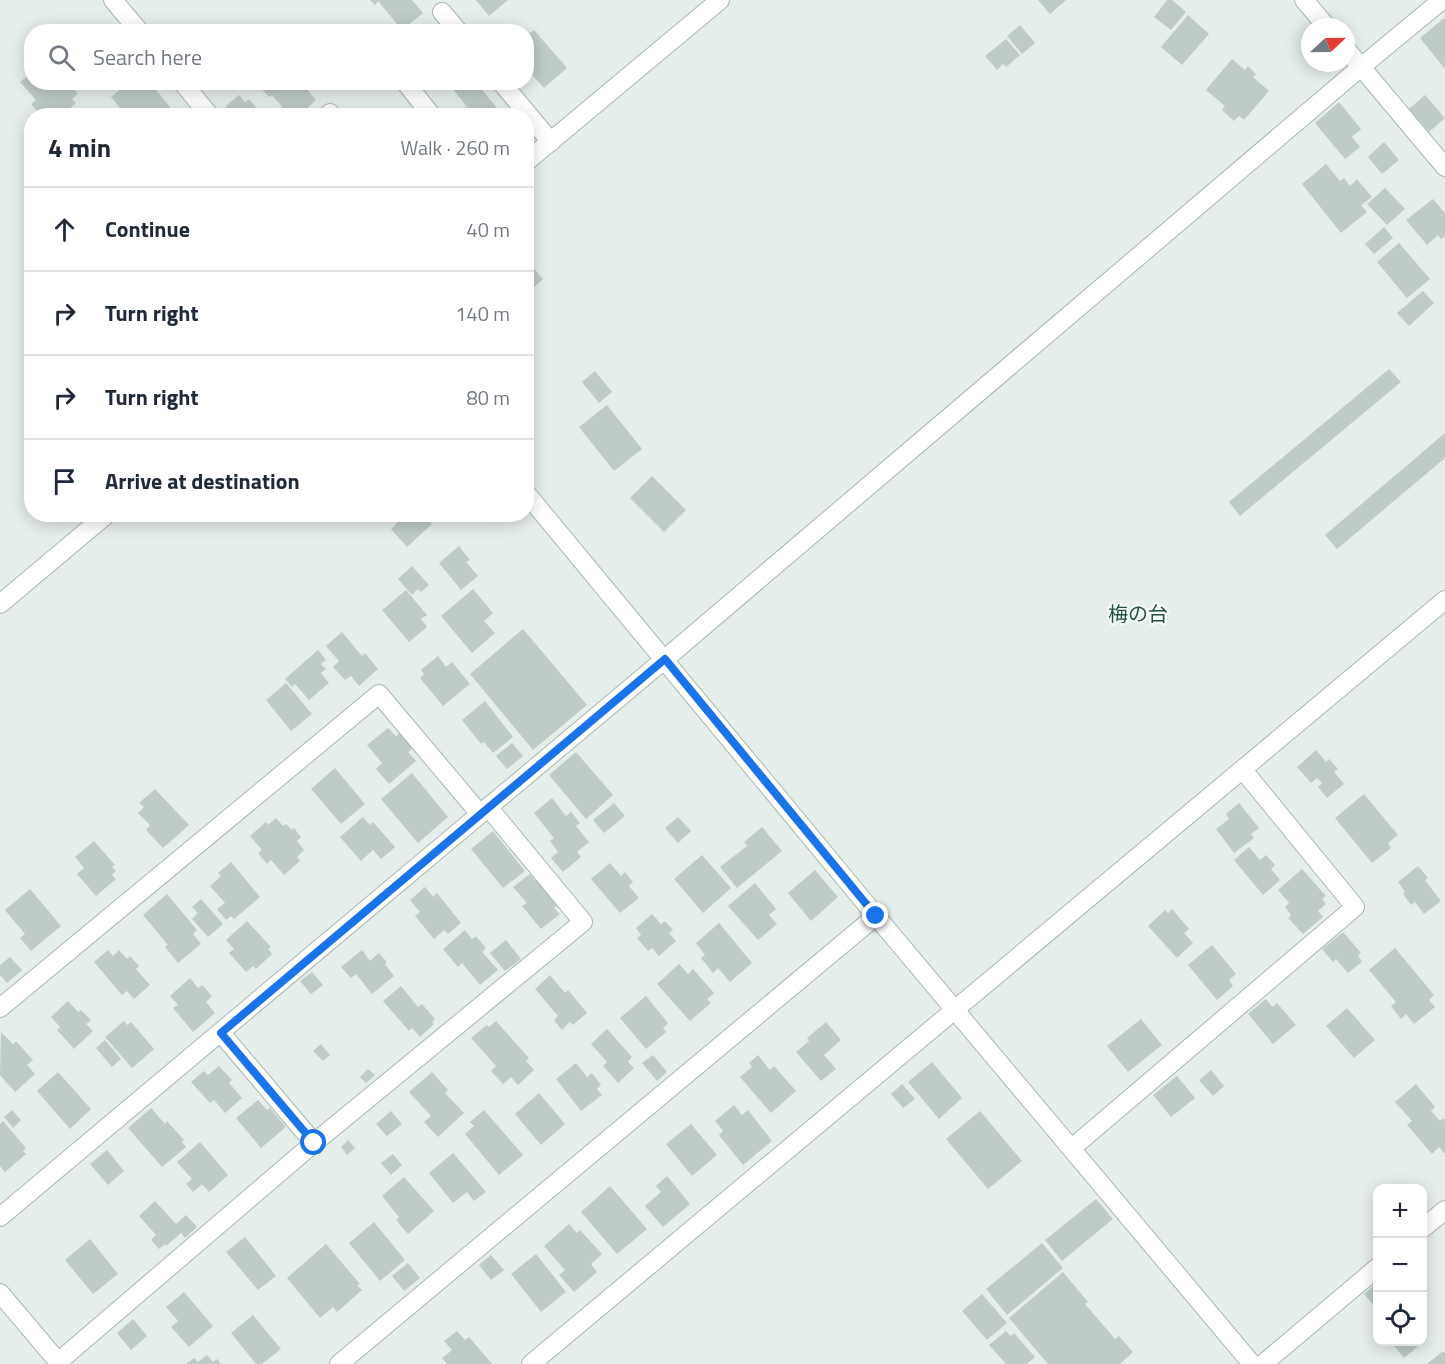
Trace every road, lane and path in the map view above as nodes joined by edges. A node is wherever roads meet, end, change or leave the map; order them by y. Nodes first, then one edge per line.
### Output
1 (113, 0) edge
2 (720, 0) edge
3 (1304, 0) edge
4 (1442, 0) edge
5 (442, 12) dead end
6 (1319, 18) edge
7 (133, 24) edge
8 (452, 24) edge
9 (1355, 60) edge
10 (1361, 67) junction
11 (189, 90) edge
12 (411, 90) edge
13 (508, 90) edge
14 (203, 108) edge
15 (426, 108) edge
16 (522, 108) edge
17 (534, 122) edge
18 (550, 142) junction
19 (534, 155) edge
20 (1443, 162) edge
21 (534, 503) edge
22 (97, 522) edge
23 (1445, 600) edge
24 (0, 604) edge
25 (665, 659) junction
26 (1243, 770) junction
27 (484, 810) junction
28 (876, 916) junction
29 (0, 1008) edge
30 (956, 1011) junction
31 (221, 1033) junction
32 (314, 1143) junction
33 (1072, 1148) junction
34 (1445, 1210) edge
35 (0, 1217) edge
36 (1427, 1225) edge
37 (1373, 1270) edge
38 (0, 1293) edge
39 (59, 1363) edge
40 (339, 1364) edge
41 (531, 1364) edge
42 (1252, 1364) edge
43 (1263, 1364) edge

1 - 7 street
2 - 18 street
3 - 6 street
4 - 10 street
5 - 8 street
9 - 10 street
10 - 20 street
10 - 25 street
11 - 14 street
12 - 15 street
13 - 16 street
17 - 18 street
18 - 19 street
21 - 25 street
22 - 24 street
23 - 26 street
25 - 27 street
25 - 28 street
26 - 30 street
26 - 33 street
27 - 29 street
27 - 31 street
27 - 32 street
28 - 30 street
28 - 40 street
30 - 33 street
30 - 41 street
31 - 32 street
31 - 35 street
32 - 39 street
33 - 42 street
34 - 36 street
37 - 43 street
38 - 39 street

